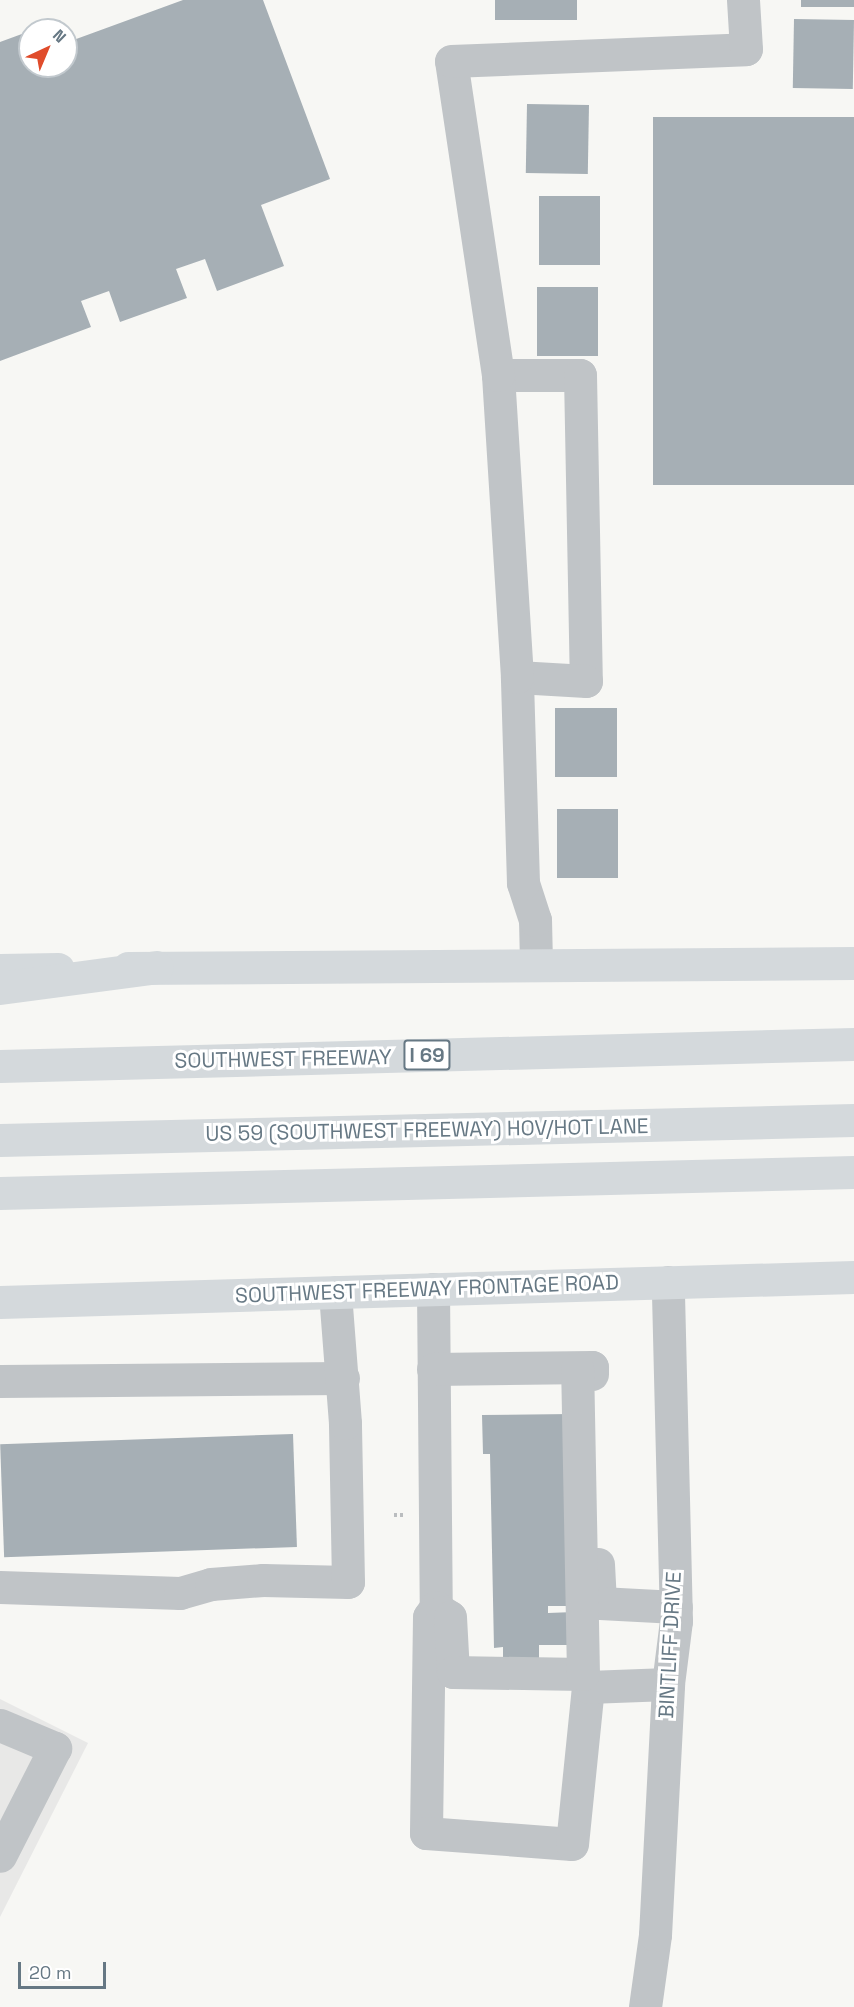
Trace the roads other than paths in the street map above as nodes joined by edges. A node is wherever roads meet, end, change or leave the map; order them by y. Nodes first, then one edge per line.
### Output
1 (743, 0) edge
2 (498, 375) junction
3 (517, 677) junction
4 (536, 963) junction
5 (854, 963) edge
6 (157, 967) junction
7 (0, 970) edge
8 (0, 988) edge
9 (854, 1044) edge
10 (0, 1066) edge
11 (854, 1120) edge
12 (0, 1140) edge
13 (854, 1172) edge
14 (0, 1193) edge
15 (854, 1277) edge
16 (668, 1282) junction
17 (433, 1289) junction
18 (335, 1292) junction
19 (0, 1302) edge
20 (576, 1368) junction
21 (433, 1370) junction
22 (343, 1378) junction
23 (0, 1381) edge
24 (0, 1587) edge
25 (436, 1607) junction
26 (676, 1607) junction
27 (668, 1684) junction
28 (0, 1725) edge
29 (0, 1856) edge
30 (645, 2007) edge

1 - 2 street
2 - 3 street
2 - 3 street
3 - 4 street
4 - 5 main road
4 - 6 main road
6 - 7 main road
6 - 8 main road
9 - 10 main road, SOUTHWEST FREEWAY / I 69
11 - 12 main road, US 59 (SOUTHWEST FREEWAY) HOV/HOT LANE
13 - 14 main road
15 - 16 main road, SOUTHWEST FREEWAY FRONTAGE ROAD
16 - 17 main road, SOUTHWEST FREEWAY FRONTAGE ROAD
16 - 26 street, BINTLIFF DRIVE
17 - 18 main road, SOUTHWEST FREEWAY FRONTAGE ROAD
17 - 21 street
18 - 19 main road, SOUTHWEST FREEWAY FRONTAGE ROAD
18 - 22 street
20 - 21 street
20 - 25 street
20 - 26 street
21 - 25 street
22 - 23 street
22 - 24 street
25 - 27 street
26 - 27 street, BINTLIFF DRIVE
27 - 30 street, BINTLIFF DRIVE
28 - 29 street

